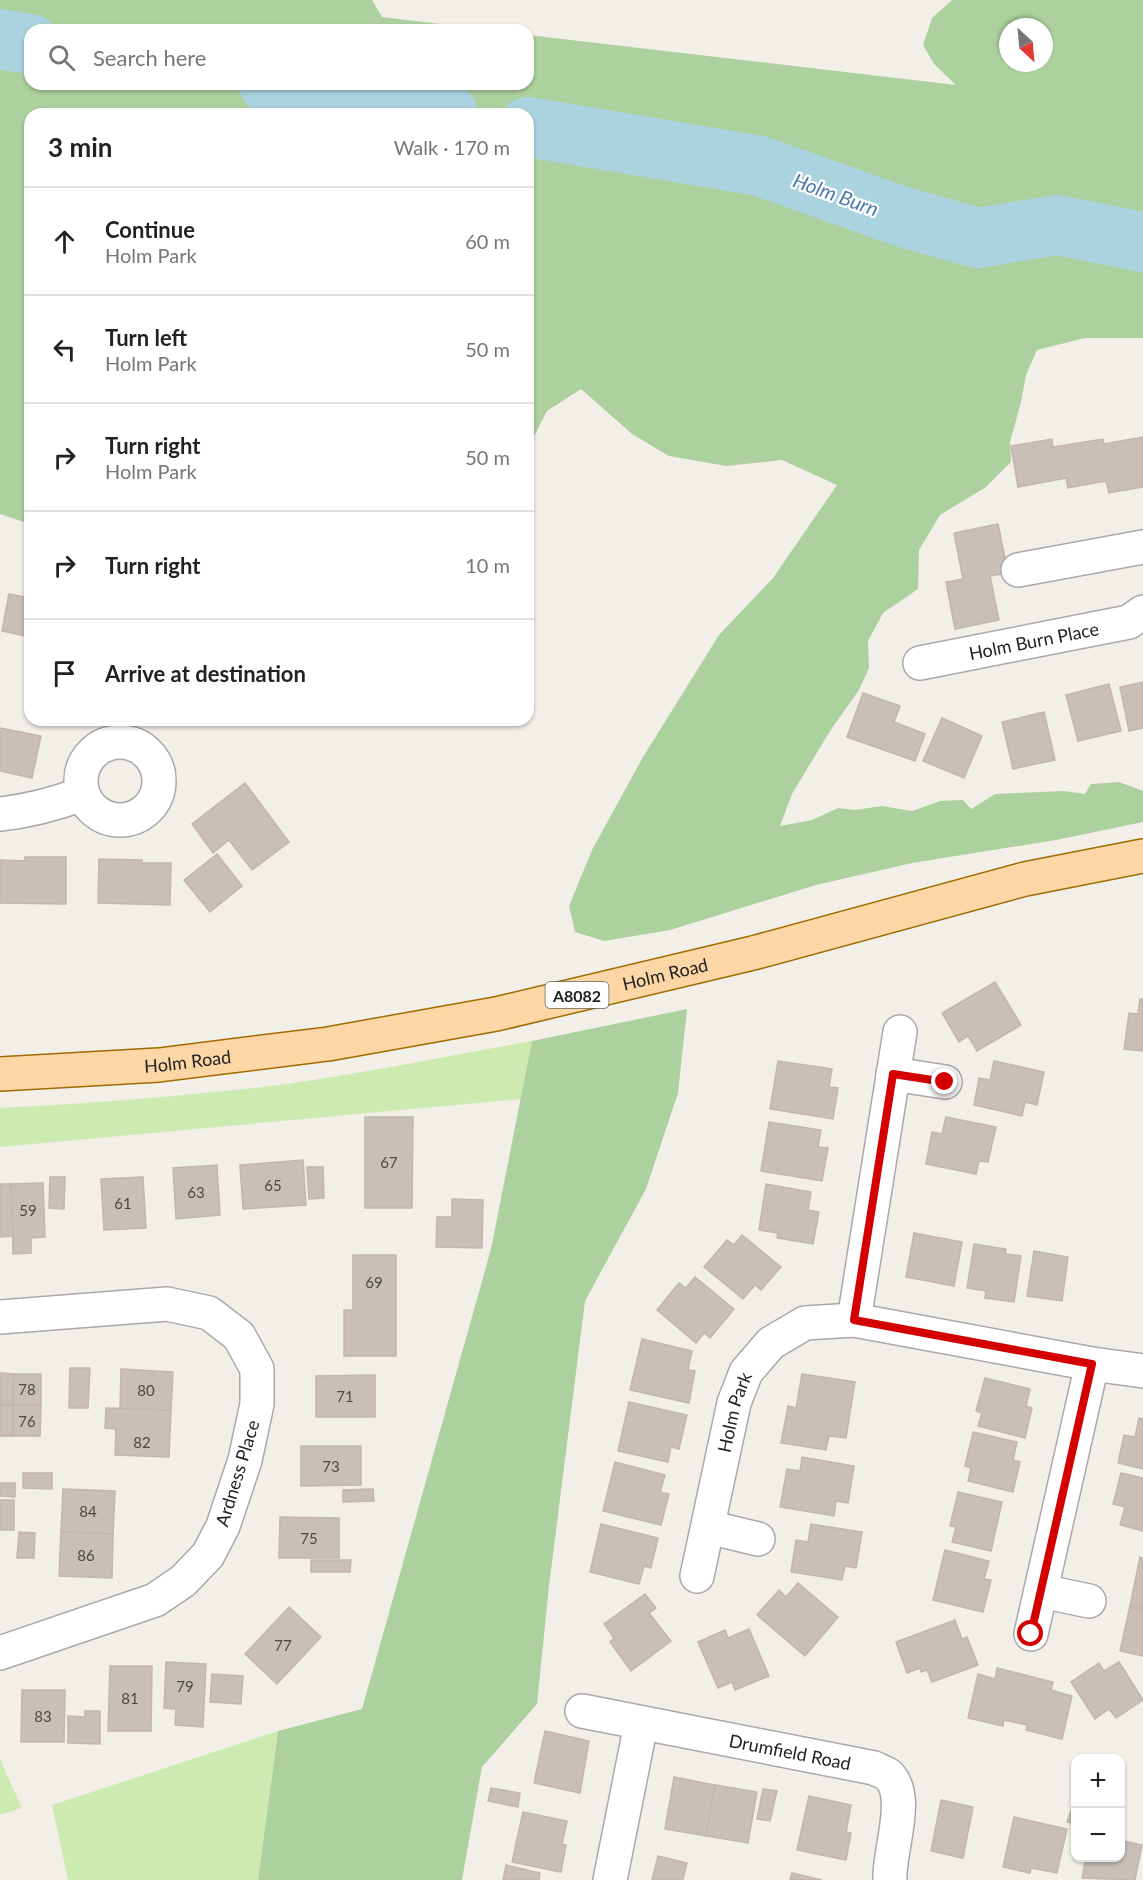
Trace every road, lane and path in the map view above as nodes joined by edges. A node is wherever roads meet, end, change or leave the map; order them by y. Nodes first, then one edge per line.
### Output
1 (1143, 547) edge
2 (1018, 570) dead end
3 (1143, 612) edge
4 (920, 663) dead end
5 (82, 794) dead end
6 (0, 814) edge
7 (1143, 856) edge
8 (900, 1032) dead end
9 (0, 1074) edge
10 (893, 1074) junction
11 (945, 1082) dead end
12 (0, 1317) edge
13 (854, 1320) junction
14 (1092, 1364) junction
15 (1143, 1371) edge
16 (708, 1527) junction
17 (758, 1539) dead end
18 (697, 1576) dead end
19 (1041, 1591) junction
20 (1089, 1601) dead end
21 (1031, 1634) dead end
22 (0, 1653) edge
23 (582, 1711) dead end
24 (640, 1724) junction
25 (610, 1880) edge
26 (890, 1880) edge

1 - 2 street
3 - 4 street, Holm Burn Place
5 - 6 street
7 - 9 main road, Holm Road / A8082
8 - 10 street
10 - 11 street
10 - 13 street
12 - 22 street, Ardness Place
13 - 14 street, Holm Park
13 - 16 street, Holm Park
14 - 15 street, Holm Park
14 - 19 street
16 - 17 street
16 - 18 street, Holm Park
19 - 20 street
19 - 21 street
23 - 24 street, Drumfield Road
24 - 25 street
24 - 26 street, Drumfield Road

